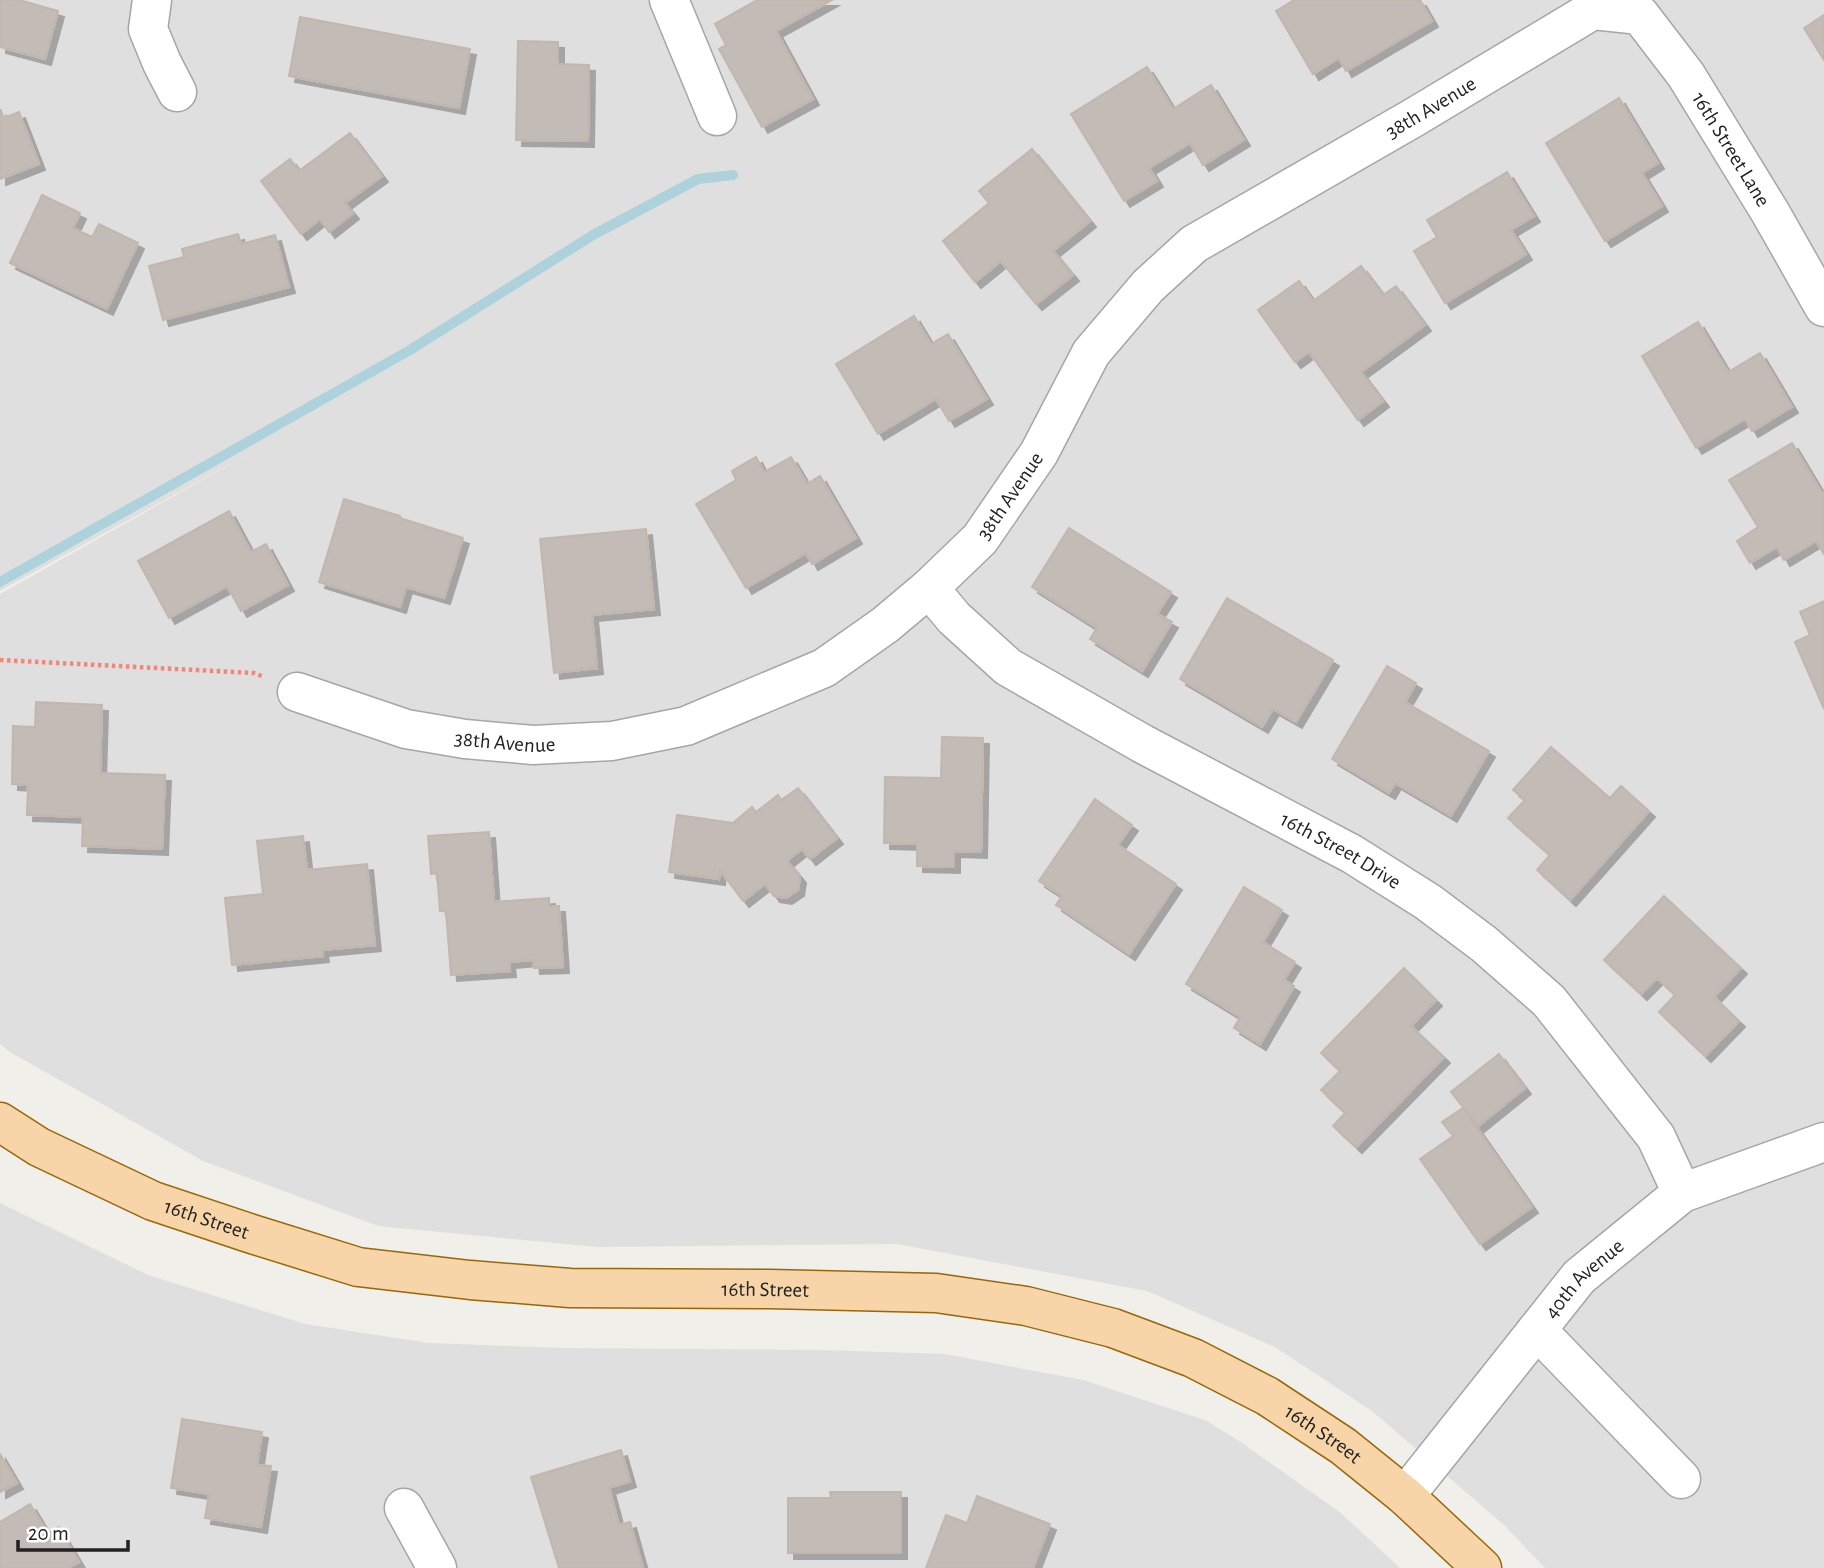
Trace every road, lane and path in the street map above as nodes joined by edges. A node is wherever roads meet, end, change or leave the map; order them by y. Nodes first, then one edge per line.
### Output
1 (152, 0) edge
2 (669, 0) edge
3 (1621, 13) joint
4 (177, 92) dead end
5 (717, 116) dead end
6 (1824, 307) edge
7 (929, 589) junction
8 (0, 660) edge
9 (297, 692) joint
10 (0, 1122) edge
11 (1824, 1142) edge
12 (1682, 1193) junction
13 (1537, 1330) junction
14 (1681, 1479) dead end
15 (1405, 1496) junction
16 (404, 1508) dead end
17 (437, 1568) edge
18 (1482, 1568) edge

1 - 4 street
2 - 5 street
3 - 6 street, 16th Street Lane
3 - 7 street, 38th Avenue
7 - 9 street, 38th Avenue
7 - 12 street, 16th Street Drive
8 - 9 path
10 - 15 main road, 16th Street
11 - 12 street, 40th Avenue
12 - 13 street, 40th Avenue
13 - 14 street
13 - 15 street, 40th Avenue
15 - 18 main road, 16th Street
16 - 17 street

